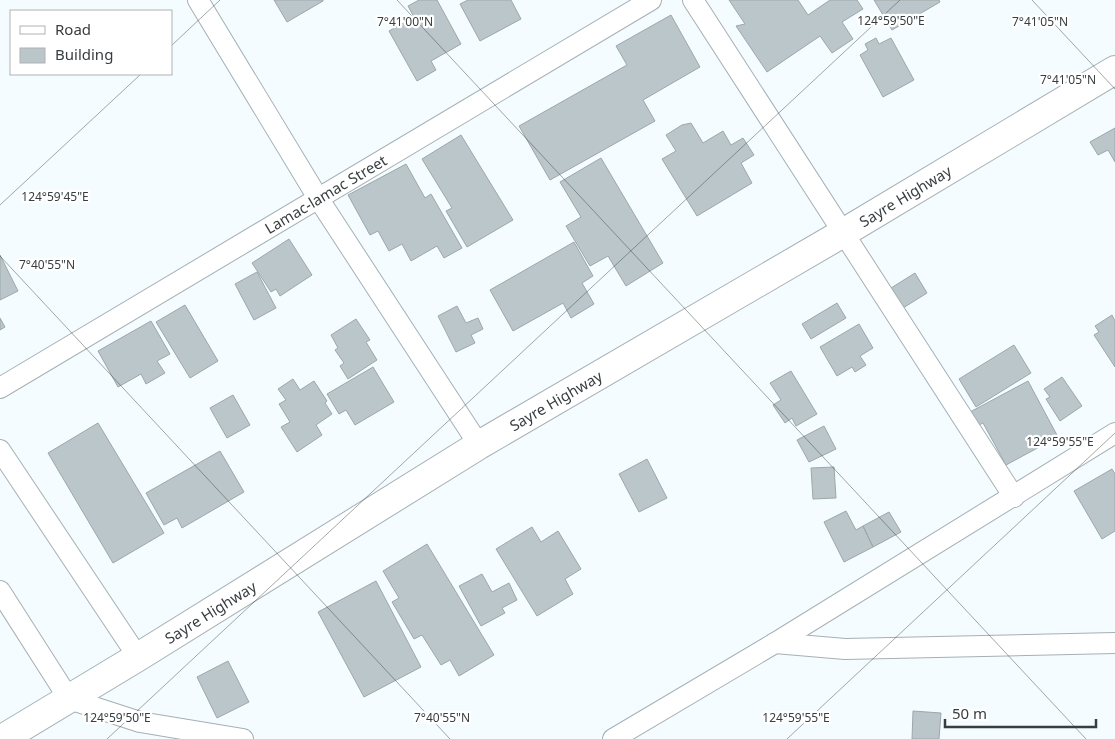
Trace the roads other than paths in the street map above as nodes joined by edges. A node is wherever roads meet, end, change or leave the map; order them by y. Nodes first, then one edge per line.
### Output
1 (198, 0) edge
2 (651, 0) edge
3 (693, 0) edge
4 (1115, 70) edge
5 (318, 198) junction
6 (843, 233) junction
7 (0, 388) edge
8 (1115, 433) edge
9 (479, 445) junction
10 (0, 450) edge
11 (1014, 497) junction
12 (0, 591) edge
13 (1115, 642) edge
14 (775, 643) junction
15 (138, 657) junction
16 (69, 699) junction
17 (2, 739) edge
18 (243, 739) edge
19 (613, 739) edge

1 - 5 street
2 - 5 street, Lamac-lamac Street
3 - 6 street
4 - 6 highway, Sayre Highway
5 - 7 street, Lamac-lamac Street
5 - 9 street
6 - 9 highway, Sayre Highway
6 - 11 street
8 - 11 street
9 - 15 highway, Sayre Highway
10 - 15 street
11 - 14 street
12 - 16 street
13 - 14 street
14 - 19 street
15 - 16 highway, Sayre Highway
16 - 17 highway, Sayre Highway
16 - 18 street

